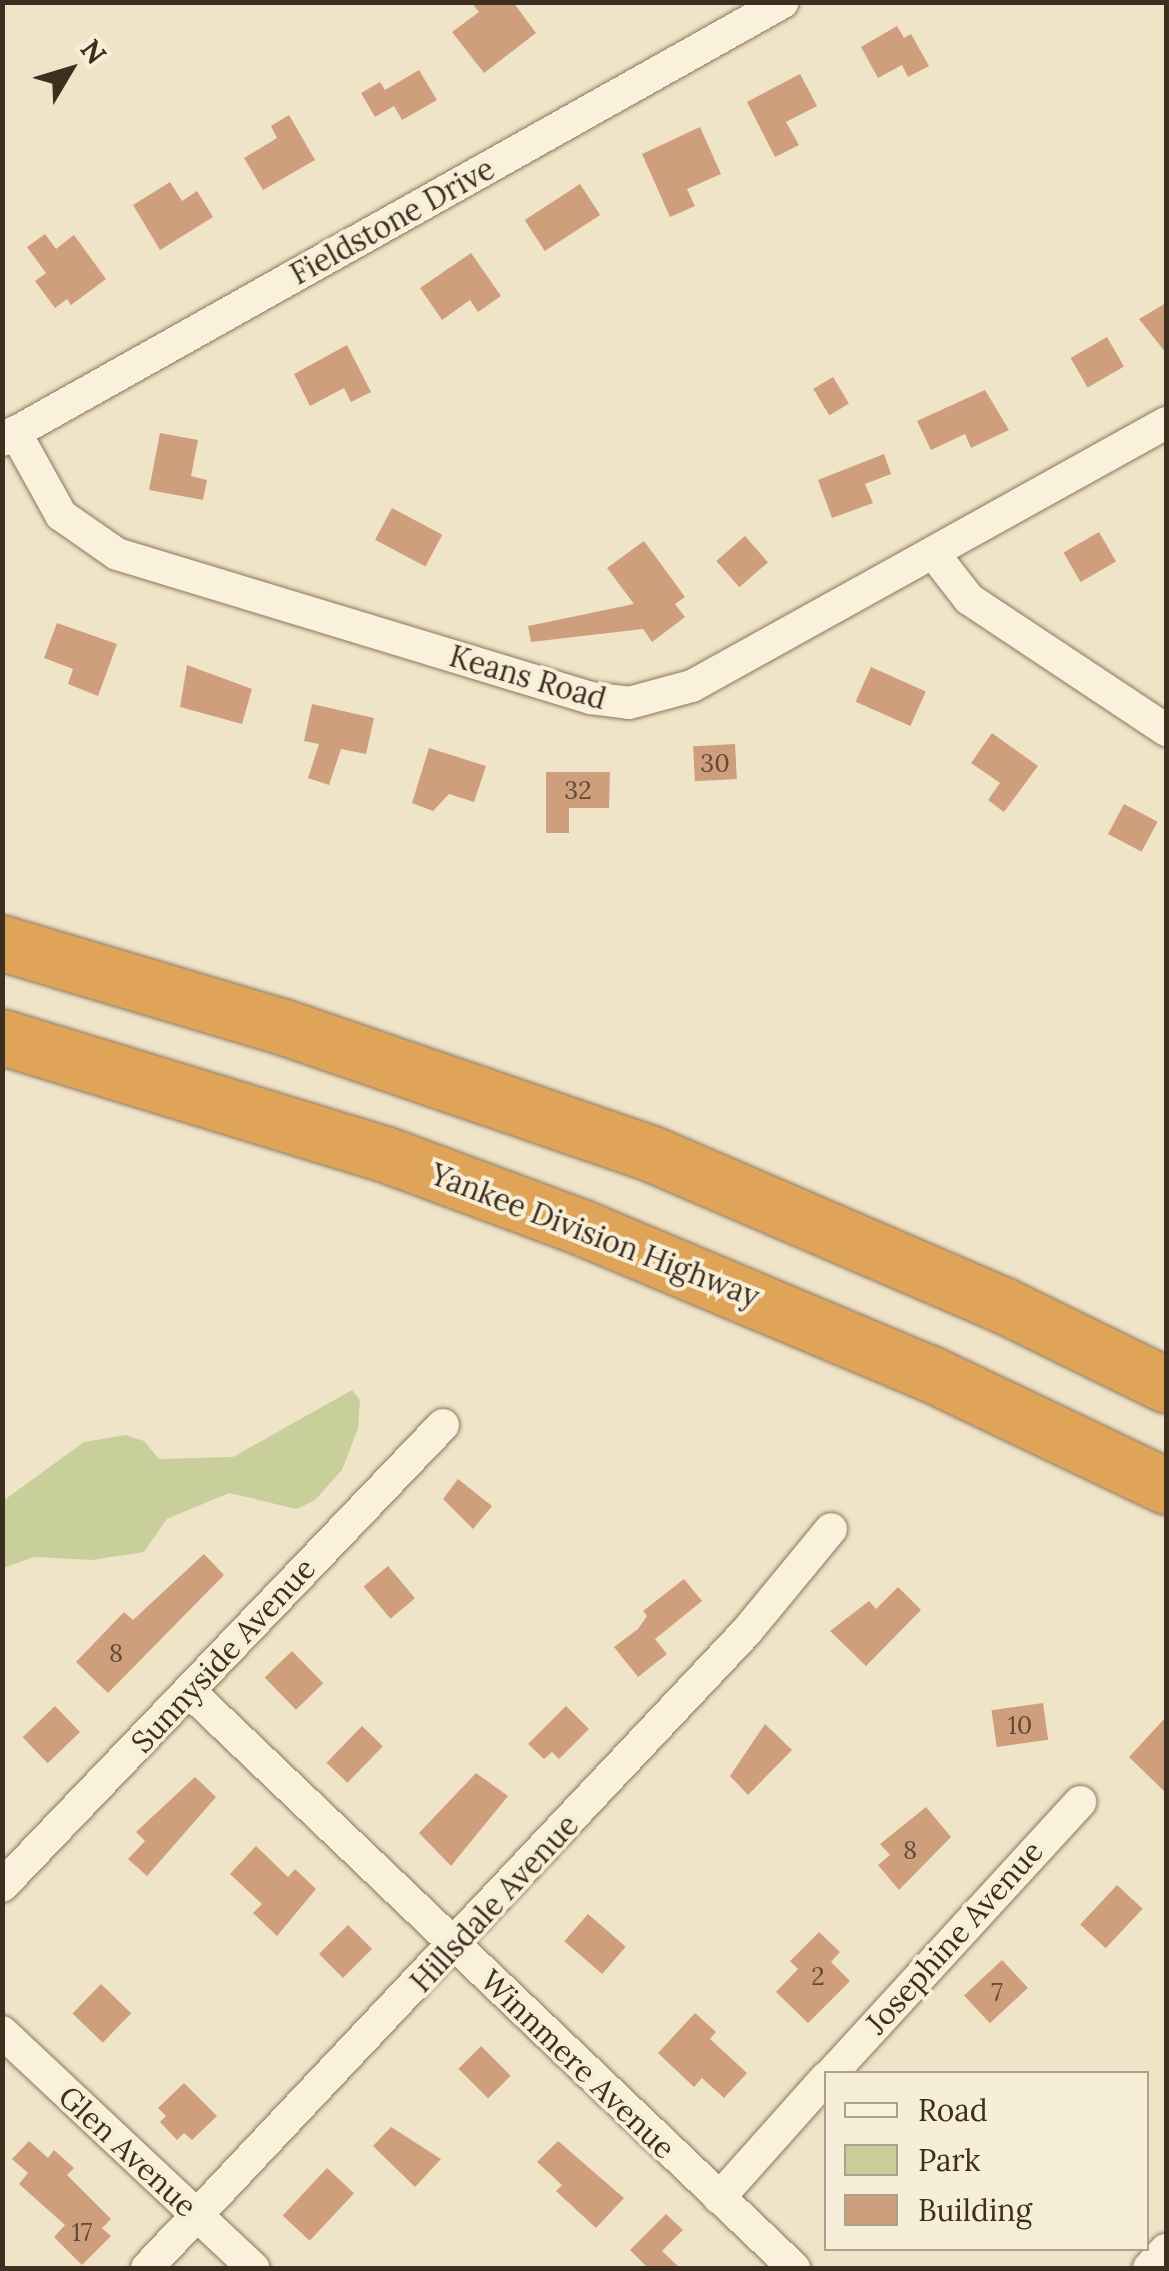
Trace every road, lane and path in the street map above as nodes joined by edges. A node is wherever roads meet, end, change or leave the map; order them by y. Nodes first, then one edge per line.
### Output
1 (782, 2) edge
2 (1166, 423) edge
3 (9, 436) edge
4 (934, 554) junction
5 (1166, 730) edge
6 (2, 943) edge
7 (2, 1037) edge
8 (857, 1242) junction
9 (1166, 1350) edge
10 (1166, 1385) edge
11 (1030, 1419) junction
12 (443, 1425) dead end
13 (1166, 1486) edge
14 (1166, 1513) edge
15 (831, 1529) dead end
16 (190, 1692) junction
17 (1080, 1802) dead end
18 (2, 1886) edge
19 (455, 1946) junction
20 (2, 2032) edge
21 (834, 2071) edge
22 (824, 2082) edge
23 (719, 2198) junction
24 (196, 2215) junction
25 (1166, 2250) edge
26 (147, 2268) edge
27 (253, 2268) edge
28 (794, 2268) edge
29 (1149, 2268) edge

1 - 3 street, Fieldstone Drive
2 - 4 street, Keans Road
3 - 4 street, Keans Road
4 - 5 street
6 - 8 highway
7 - 11 highway, Yankee Division Highway
8 - 9 highway
8 - 10 highway
11 - 13 highway, Yankee Division Highway
11 - 14 highway
12 - 16 street, Sunnyside Avenue
15 - 19 street, Hillsdale Avenue
16 - 18 street, Sunnyside Avenue
16 - 19 street, Winnmere Avenue
17 - 21 street, Josephine Avenue
19 - 23 street, Winnmere Avenue
19 - 24 street, Hillsdale Avenue
20 - 24 street, Glen Avenue
22 - 23 street, Josephine Avenue
23 - 28 street, Winnmere Avenue
24 - 26 street, Hillsdale Avenue
24 - 27 street, Glen Avenue
25 - 29 street

